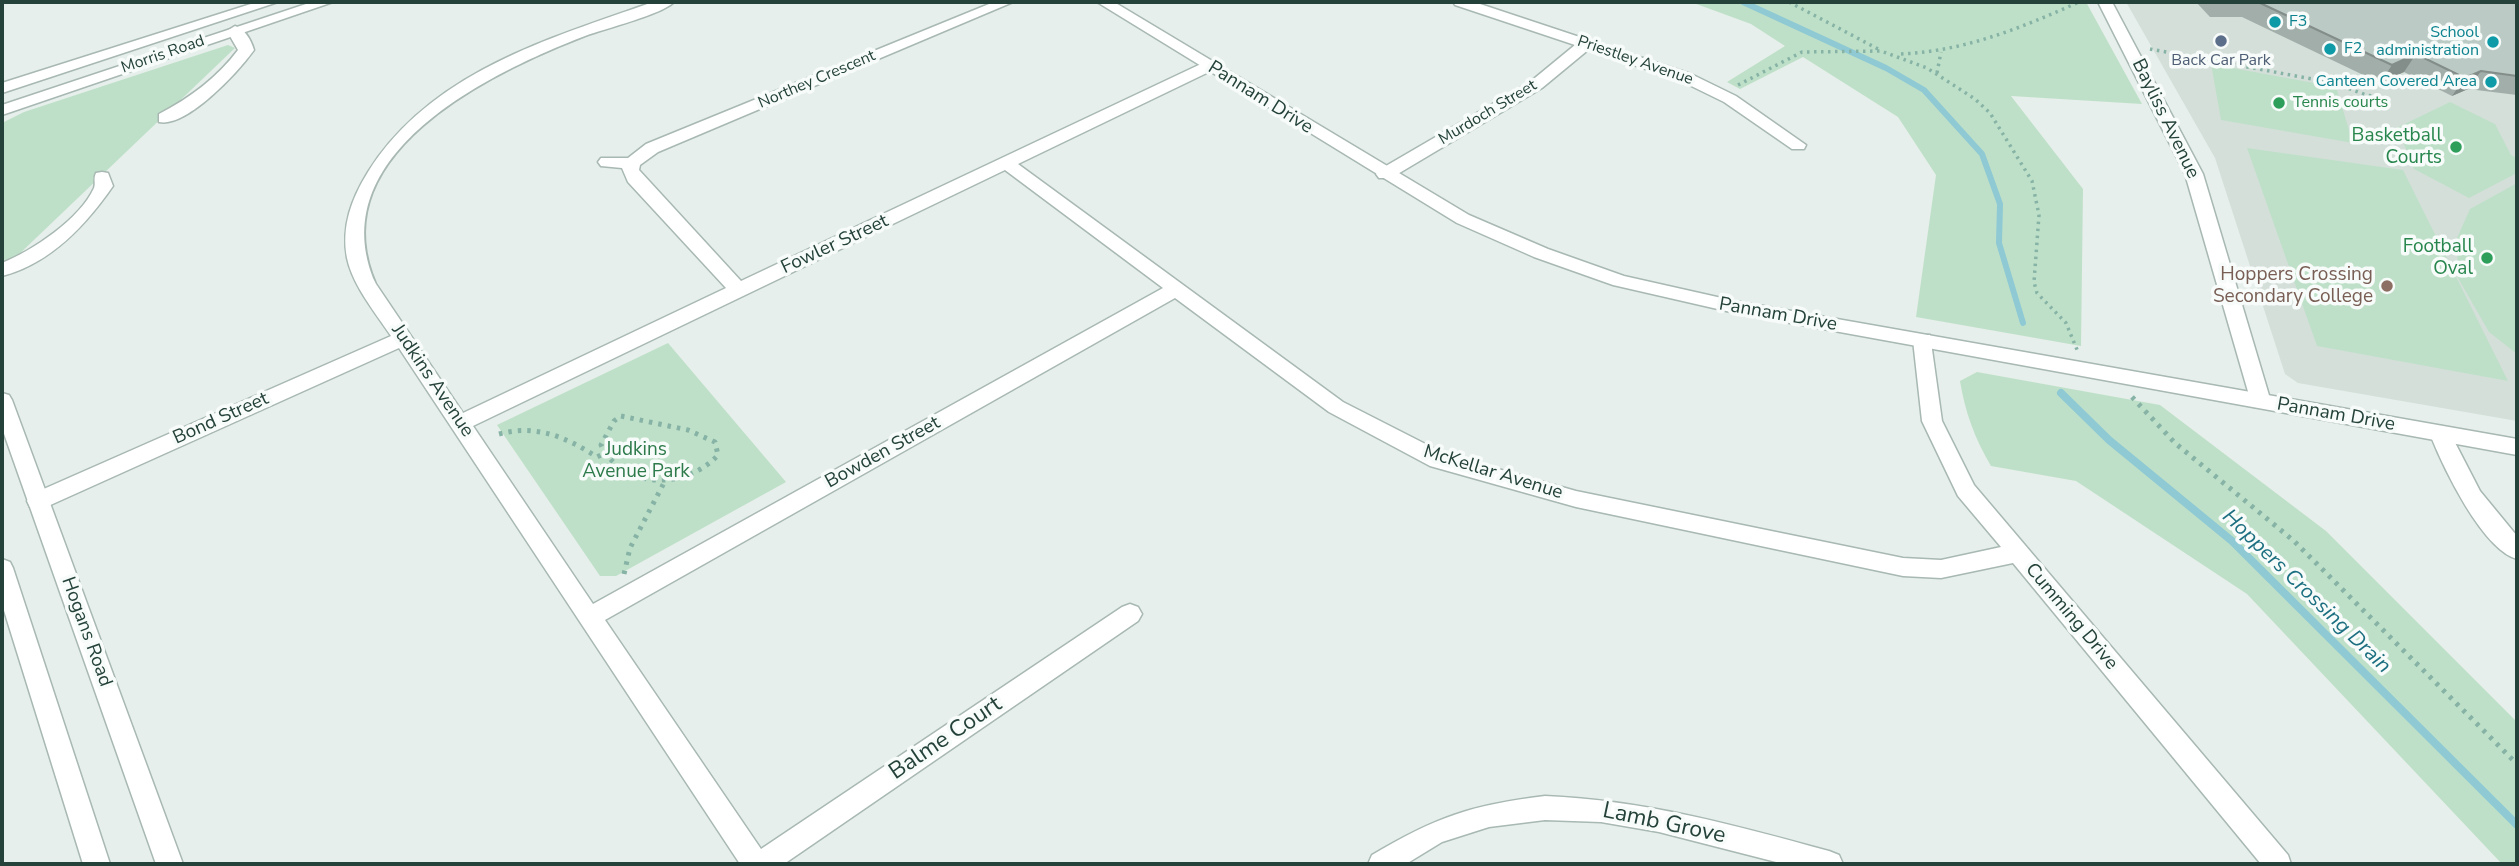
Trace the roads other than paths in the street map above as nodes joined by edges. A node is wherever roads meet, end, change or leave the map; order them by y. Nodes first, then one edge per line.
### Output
1 (271, 2) edge
2 (326, 2) edge
3 (667, 2) edge
4 (1006, 2) edge
5 (1104, 2) edge
6 (1460, 2) edge
7 (2105, 2) edge
8 (235, 31) junction
9 (1586, 44) junction
10 (1209, 66) junction
11 (94, 79) junction
12 (2, 88) edge
13 (2, 110) edge
14 (2, 118) edge
15 (165, 118) dead end
16 (1798, 145) dead end
17 (607, 162) dead end
18 (632, 163) junction
19 (1008, 164) junction
20 (1385, 174) junction
21 (102, 177) dead end
22 (2, 270) edge
23 (1176, 289) junction
24 (739, 290) junction
25 (404, 338) junction
26 (1923, 340) junction
27 (2, 400) edge
28 (2261, 402) junction
29 (460, 423) junction
30 (2441, 434) junction
31 (2517, 447) edge
32 (38, 501) junction
33 (2517, 551) edge
34 (2017, 553) junction
35 (2, 568) edge
36 (1130, 614) dead end
37 (590, 617) junction
38 (97, 864) edge
39 (170, 864) edge
40 (755, 864) edge
41 (762, 864) edge
42 (1382, 864) edge
43 (1829, 864) edge
44 (2278, 864) edge

1 - 12 street, Morris Road
2 - 8 street, Morris Road
3 - 25 street, Judkins Avenue
4 - 18 street, Northey Crescent
5 - 10 street, Pannam Drive
6 - 9 street, Priestley Avenue
7 - 28 street, Bayliss Avenue
8 - 11 street, Morris Road
8 - 15 street
9 - 16 street, Priestley Avenue
9 - 20 street, Murdoch Street
10 - 19 street, Fowler Street
10 - 20 street, Pannam Drive
11 - 13 street, Morris Road
11 - 14 street
17 - 18 street
18 - 24 street
19 - 23 street, McKellar Avenue
19 - 24 street, Fowler Street
20 - 26 street, Pannam Drive
21 - 22 street
23 - 34 street, McKellar Avenue
23 - 37 street, Bowden Street
24 - 29 street, Fowler Street
25 - 29 street, Judkins Avenue
25 - 32 street, Bond Street
26 - 28 street, Pannam Drive
26 - 34 street, Cumming Drive
27 - 32 street, Hogans Road
28 - 30 street, Pannam Drive
29 - 37 street, Judkins Avenue
30 - 31 street, Pannam Drive
30 - 33 street
32 - 39 street, Hogans Road
34 - 44 street, Cumming Drive
35 - 38 street
36 - 41 street, Balme Court
37 - 40 street, Judkins Avenue
42 - 43 street, Lamb Grove

